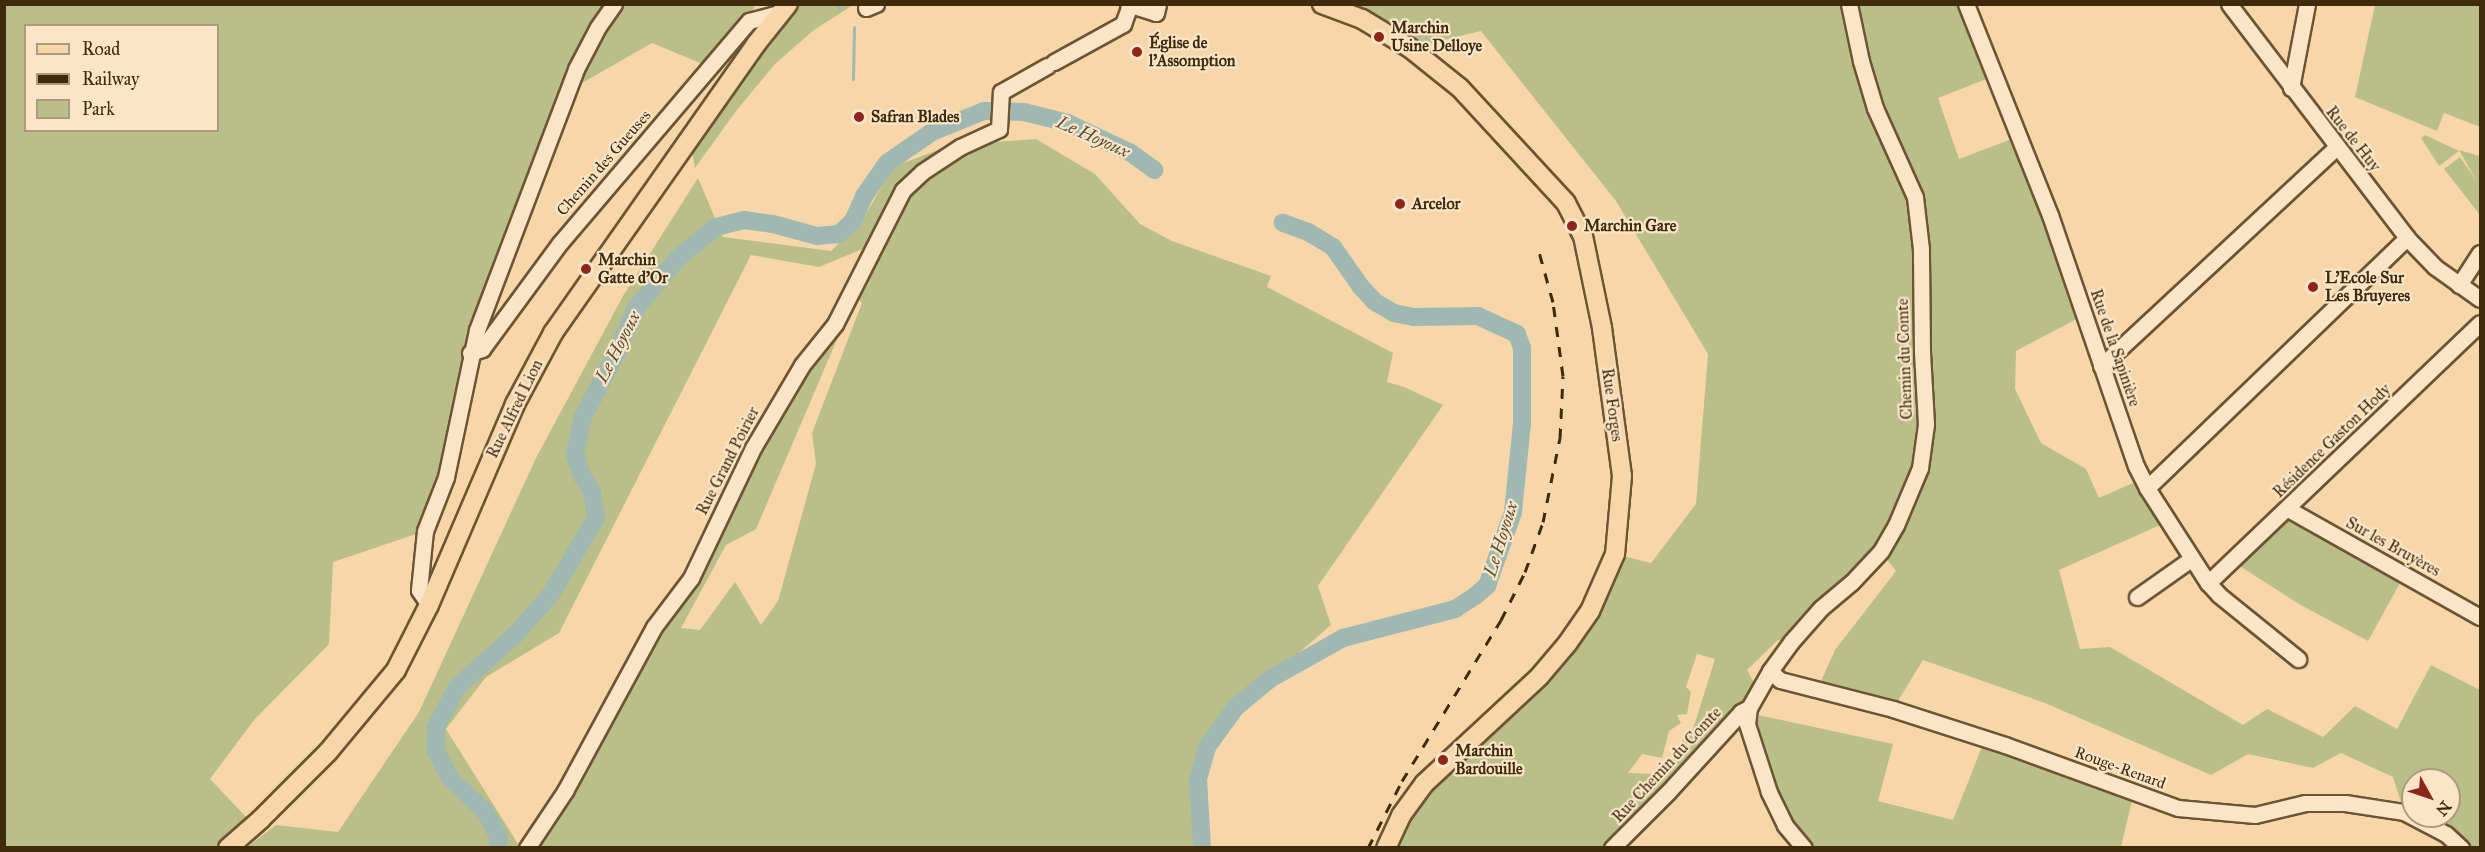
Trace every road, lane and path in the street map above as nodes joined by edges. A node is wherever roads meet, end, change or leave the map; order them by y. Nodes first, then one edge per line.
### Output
1 (614, 4) edge
2 (1158, 4) edge
3 (1322, 4) edge
4 (1850, 4) edge
5 (1966, 4) edge
6 (2229, 4) edge
7 (2307, 4) edge
8 (1129, 5) edge
9 (784, 9) edge
10 (2291, 88) junction
11 (2337, 147) junction
12 (2407, 237) junction
13 (2481, 253) edge
14 (2459, 285) junction
15 (2481, 299) edge
16 (2481, 323) edge
17 (470, 353) junction
18 (2101, 366) junction
19 (2147, 488) junction
20 (2288, 509) junction
21 (2191, 559) junction
22 (2208, 583) junction
23 (2137, 597) dead end
24 (429, 605) junction
25 (2481, 617) edge
26 (2298, 659) dead end
27 (1770, 671) junction
28 (1749, 708) junction
29 (228, 848) edge
30 (527, 848) edge
31 (1386, 848) edge
32 (1612, 848) edge
33 (1804, 848) edge
34 (2461, 848) edge

1 - 17 street
2 - 8 street
3 - 31 main road, Rue Forges
4 - 27 street, Chemin du Comte
5 - 18 street, Rue de la Sapinière
6 - 10 street, Rue de Huy
7 - 10 street
8 - 30 street, Rue Grand Poirier
9 - 17 street, Chemin des Gueuses
9 - 24 main road, Rue Alfred Lion
10 - 11 street, Rue de Huy
11 - 12 street, Rue de Huy
11 - 18 street
12 - 14 street, Rue de Huy
12 - 19 street
13 - 14 street
14 - 15 street, Rue de Huy
16 - 20 street, Résidence Gaston Hody
17 - 24 street
18 - 19 street, Rue de la Sapinière
19 - 21 street, Rue de la Sapinière
20 - 22 street, Résidence Gaston Hody
20 - 25 street, Sur les Bruyères
21 - 22 street, Rue de la Sapinière
21 - 23 street
22 - 26 street, Rue de la Sapinière
24 - 29 main road, Rue Alfred Lion
27 - 28 street, Rue Chemin du Comte
27 - 34 street, Rouge-Renard
28 - 32 street, Rue Chemin du Comte
28 - 33 street, Rue Chemin du Comte

